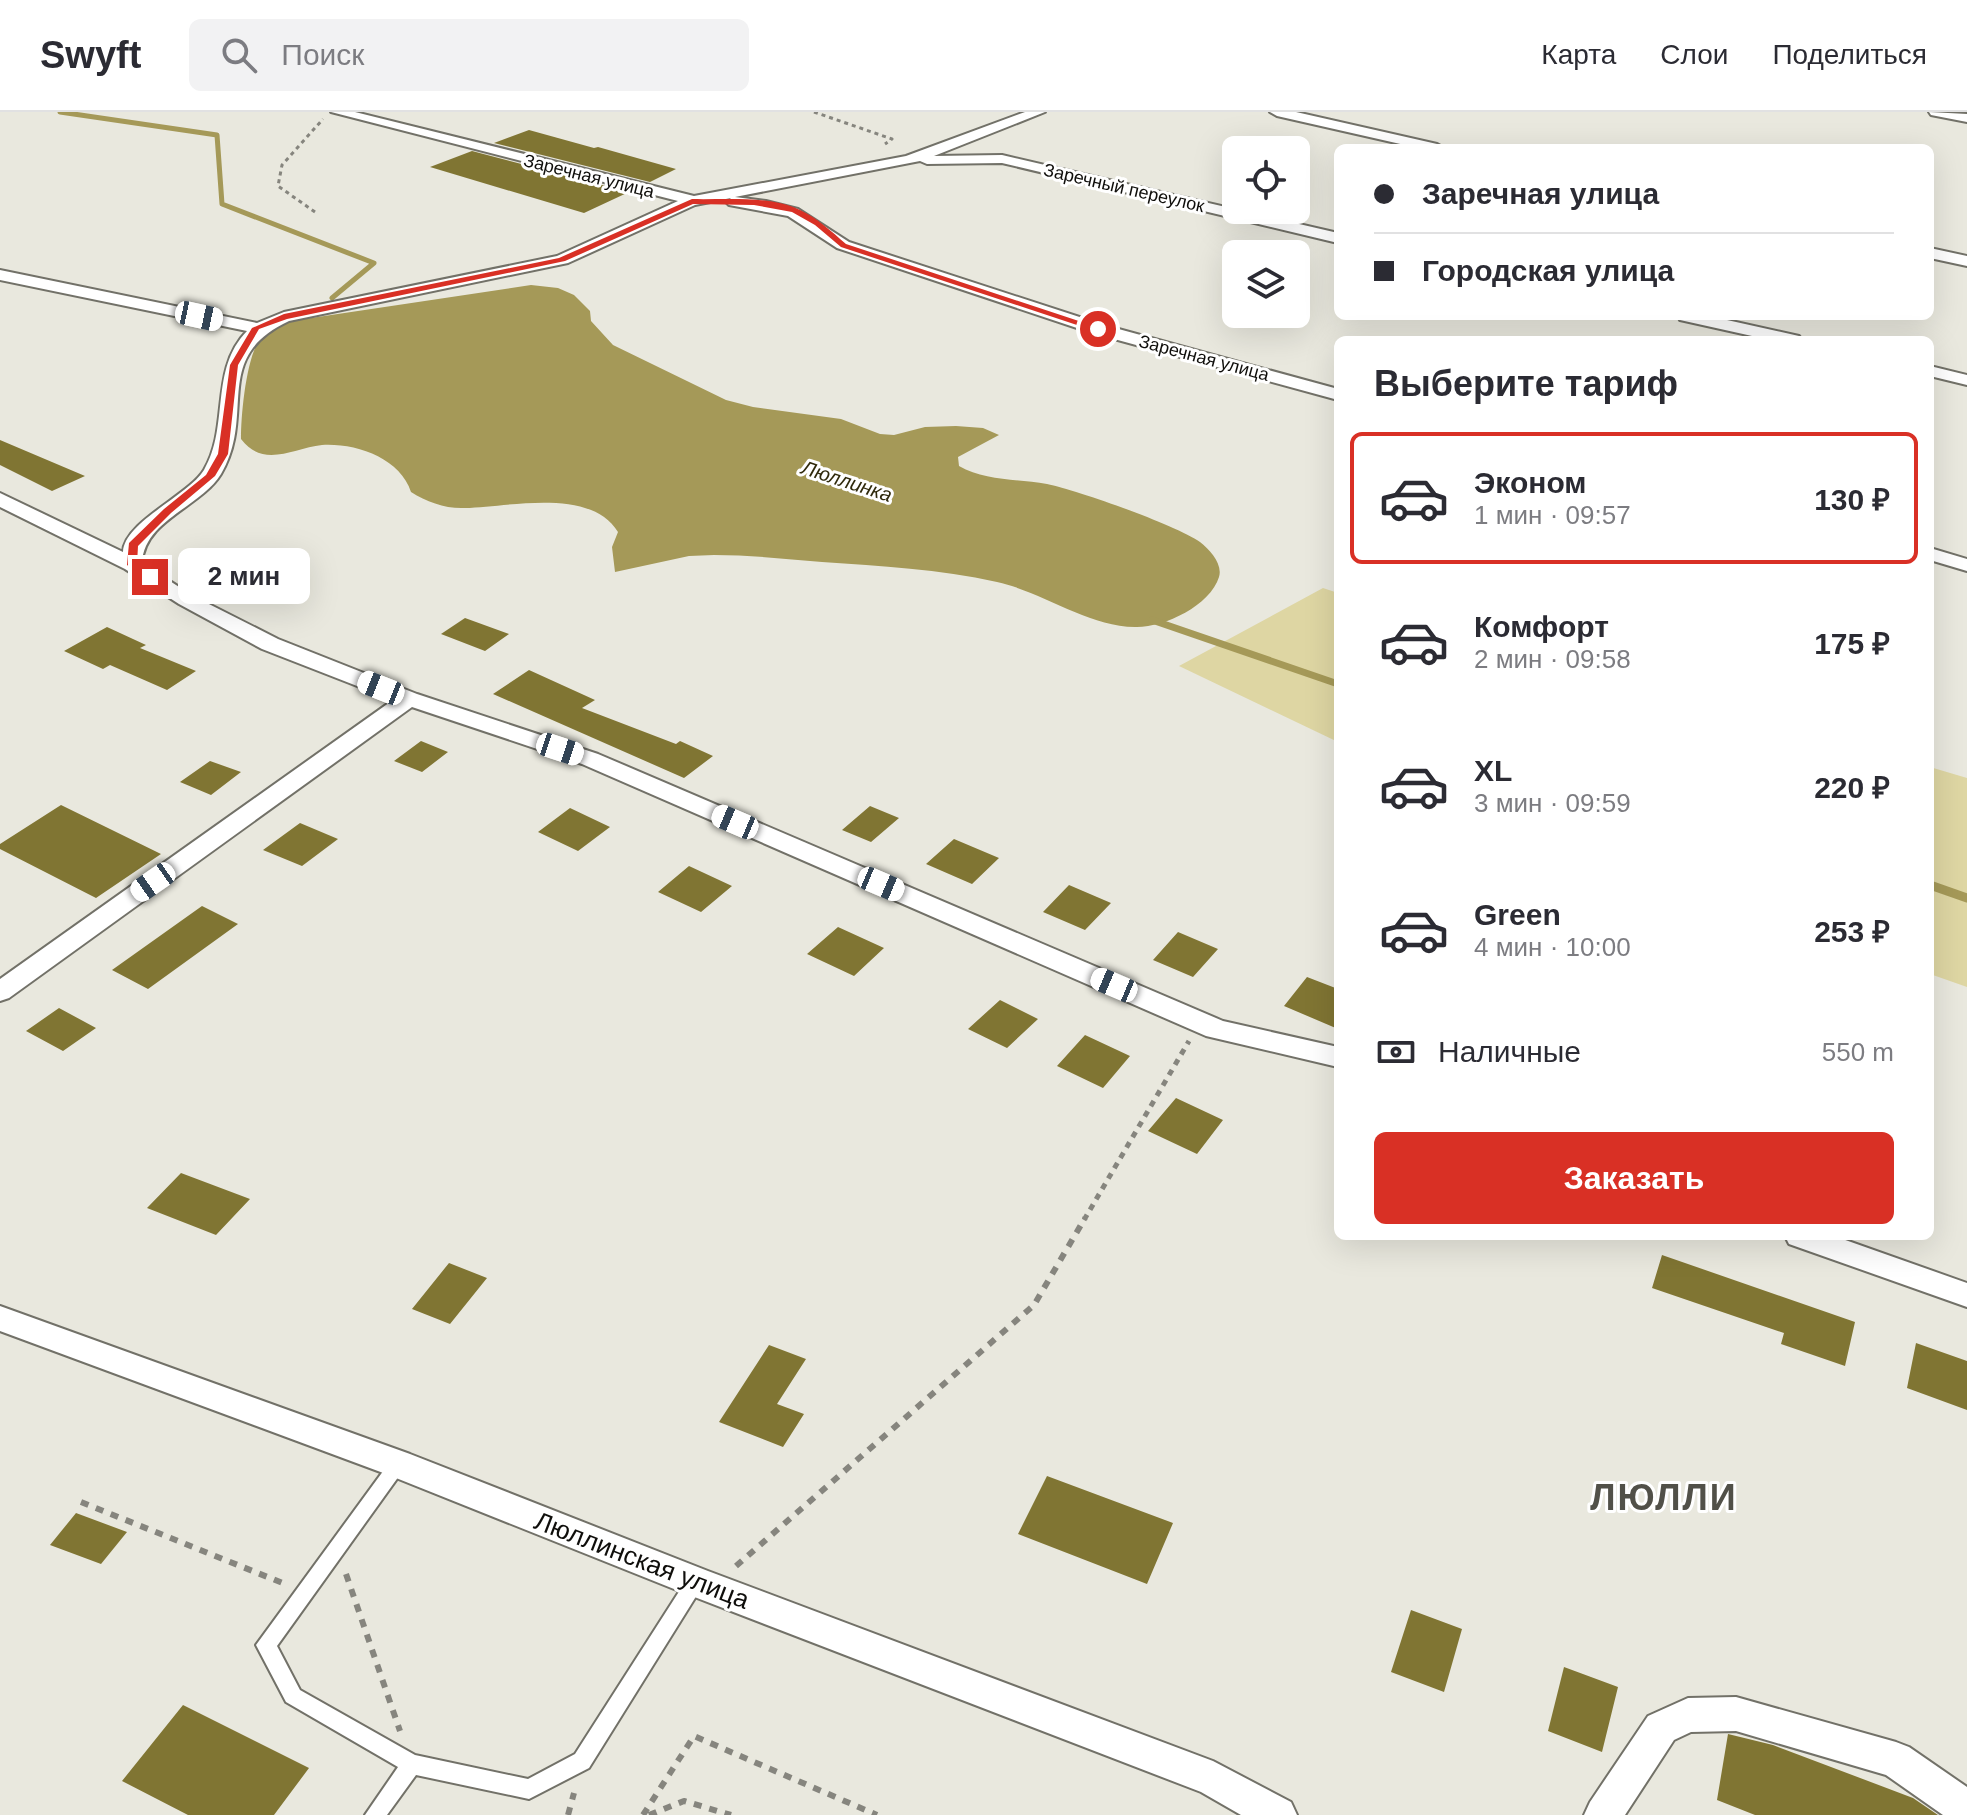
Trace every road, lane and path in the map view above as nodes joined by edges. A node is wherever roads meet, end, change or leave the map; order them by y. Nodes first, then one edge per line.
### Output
1 (329, 112) edge
2 (338, 112) edge
3 (814, 112) edge
4 (1038, 112) edge
5 (1277, 112) edge
6 (1936, 112) edge
7 (1967, 118) edge
8 (1419, 144) edge
9 (909, 160) junction
10 (845, 173) junction
11 (692, 201) junction
12 (315, 212) dead end
13 (1334, 237) edge
14 (1934, 254) edge
15 (1967, 261) edge
16 (0, 275) edge
17 (1704, 320) edge
18 (256, 328) junction
19 (1775, 336) edge
20 (1934, 372) edge
21 (1967, 380) edge
22 (1334, 394) edge
23 (0, 499) edge
24 (1934, 555) edge
25 (132, 565) junction
26 (1967, 565) edge
27 (409, 699) junction
28 (0, 992) edge
29 (1201, 1022) junction
30 (1334, 1056) edge
31 (1811, 1240) edge
32 (1967, 1295) edge
33 (0, 1318) edge
34 (398, 1464) junction
35 (81, 1502) dead end
36 (337, 1547) junction
37 (704, 1585) junction
38 (304, 1592) junction
39 (412, 1764) junction
40 (1967, 1809) edge
41 (375, 1815) edge
42 (643, 1815) edge
43 (649, 1815) edge
44 (731, 1815) edge
45 (877, 1815) edge
46 (1278, 1815) edge
47 (1603, 1815) edge

1 - 12 path
2 - 11 street, Заречная улица
3 - 10 path
4 - 9 street
5 - 8 street
6 - 7 street
9 - 10 street
9 - 13 street, Заречный переулок
10 - 11 street
11 - 18 street
11 - 22 street, Заречная улица
14 - 15 street
16 - 18 street
17 - 19 street
18 - 25 street
20 - 21 street
23 - 25 street
24 - 26 street
25 - 27 street
27 - 28 street
27 - 29 street
29 - 30 street
29 - 37 path
31 - 32 street
33 - 34 street, Люллинская улица
34 - 36 lane
34 - 37 street, Люллинская улица
35 - 38 path
36 - 38 lane
36 - 39 path
37 - 39 lane
37 - 46 street, Люллинская улица
38 - 39 lane
39 - 41 lane
40 - 47 street
42 - 45 path
43 - 44 path

